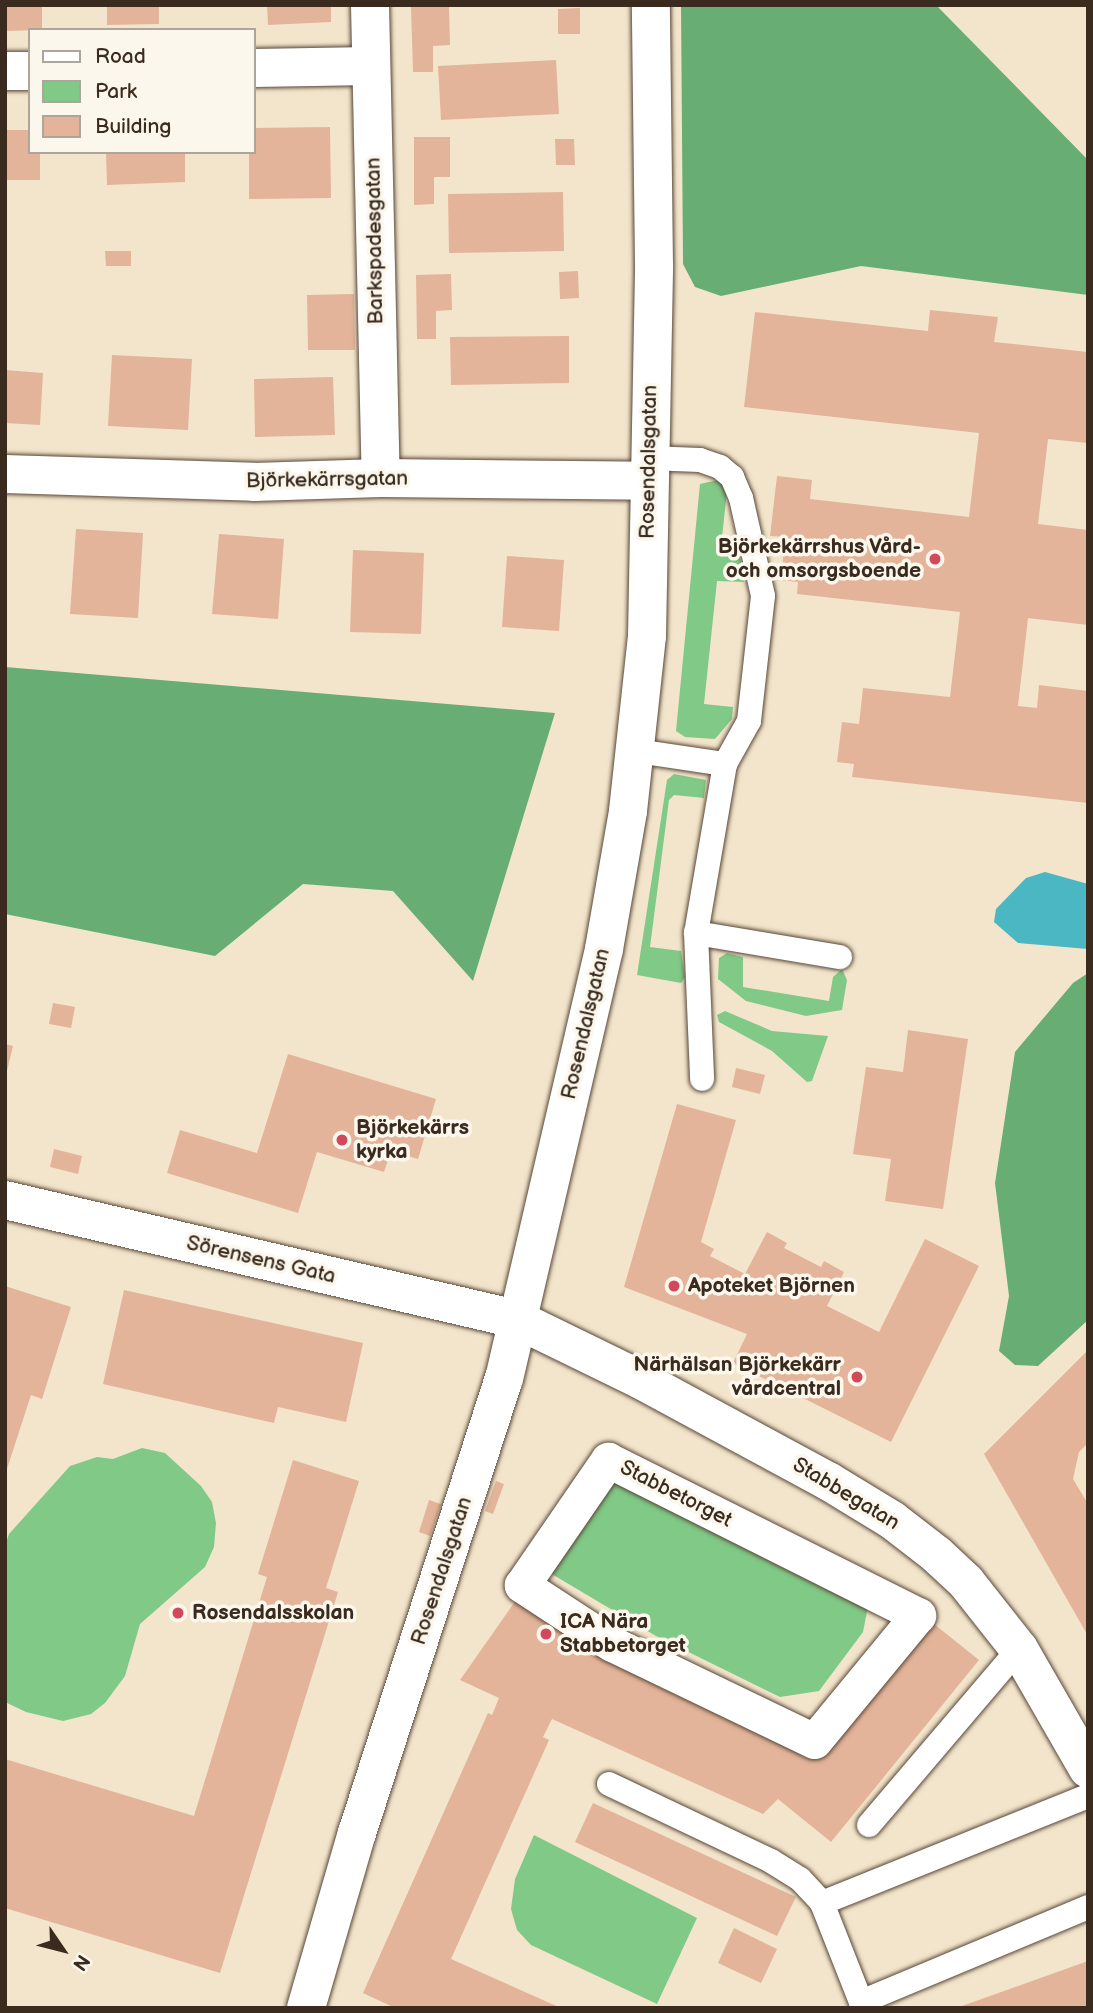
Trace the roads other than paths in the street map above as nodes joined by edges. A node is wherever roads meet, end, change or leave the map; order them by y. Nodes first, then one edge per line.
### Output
1 (370, 5) edge
2 (651, 5) edge
3 (371, 66) junction
4 (256, 68) edge
5 (5, 71) edge
6 (28, 71) edge
7 (648, 469) junction
8 (5, 474) edge
9 (381, 478) junction
10 (636, 751) junction
11 (725, 764) junction
12 (696, 933) junction
13 (840, 957) dead end
14 (702, 1079) dead end
15 (5, 1200) edge
16 (516, 1319) junction
17 (1019, 1649) junction
18 (814, 1741) joint
19 (1088, 1769) edge
20 (609, 1784) dead end
21 (1088, 1796) edge
22 (869, 1825) dead end
23 (822, 1903) junction
24 (1088, 1907) edge
25 (306, 2008) edge

1 - 3 street, Barkspadesgatan
2 - 7 street, Rosendalsgatan
3 - 4 street
3 - 9 street, Barkspadesgatan
5 - 6 street
7 - 9 street, Björkekärrsgatan
7 - 10 street, Rosendalsgatan
7 - 11 lane
8 - 9 street, Björkekärrsgatan
10 - 11 lane
10 - 16 street, Rosendalsgatan
11 - 12 lane
12 - 13 lane
12 - 14 lane
15 - 16 street, Sörensens Gata
16 - 17 street, Stabbegatan
16 - 25 street, Rosendalsgatan
17 - 19 street, Stabbegatan
17 - 22 lane
18 - 18 street, Stabbetorget
20 - 23 lane
21 - 23 lane
23 - 24 lane

